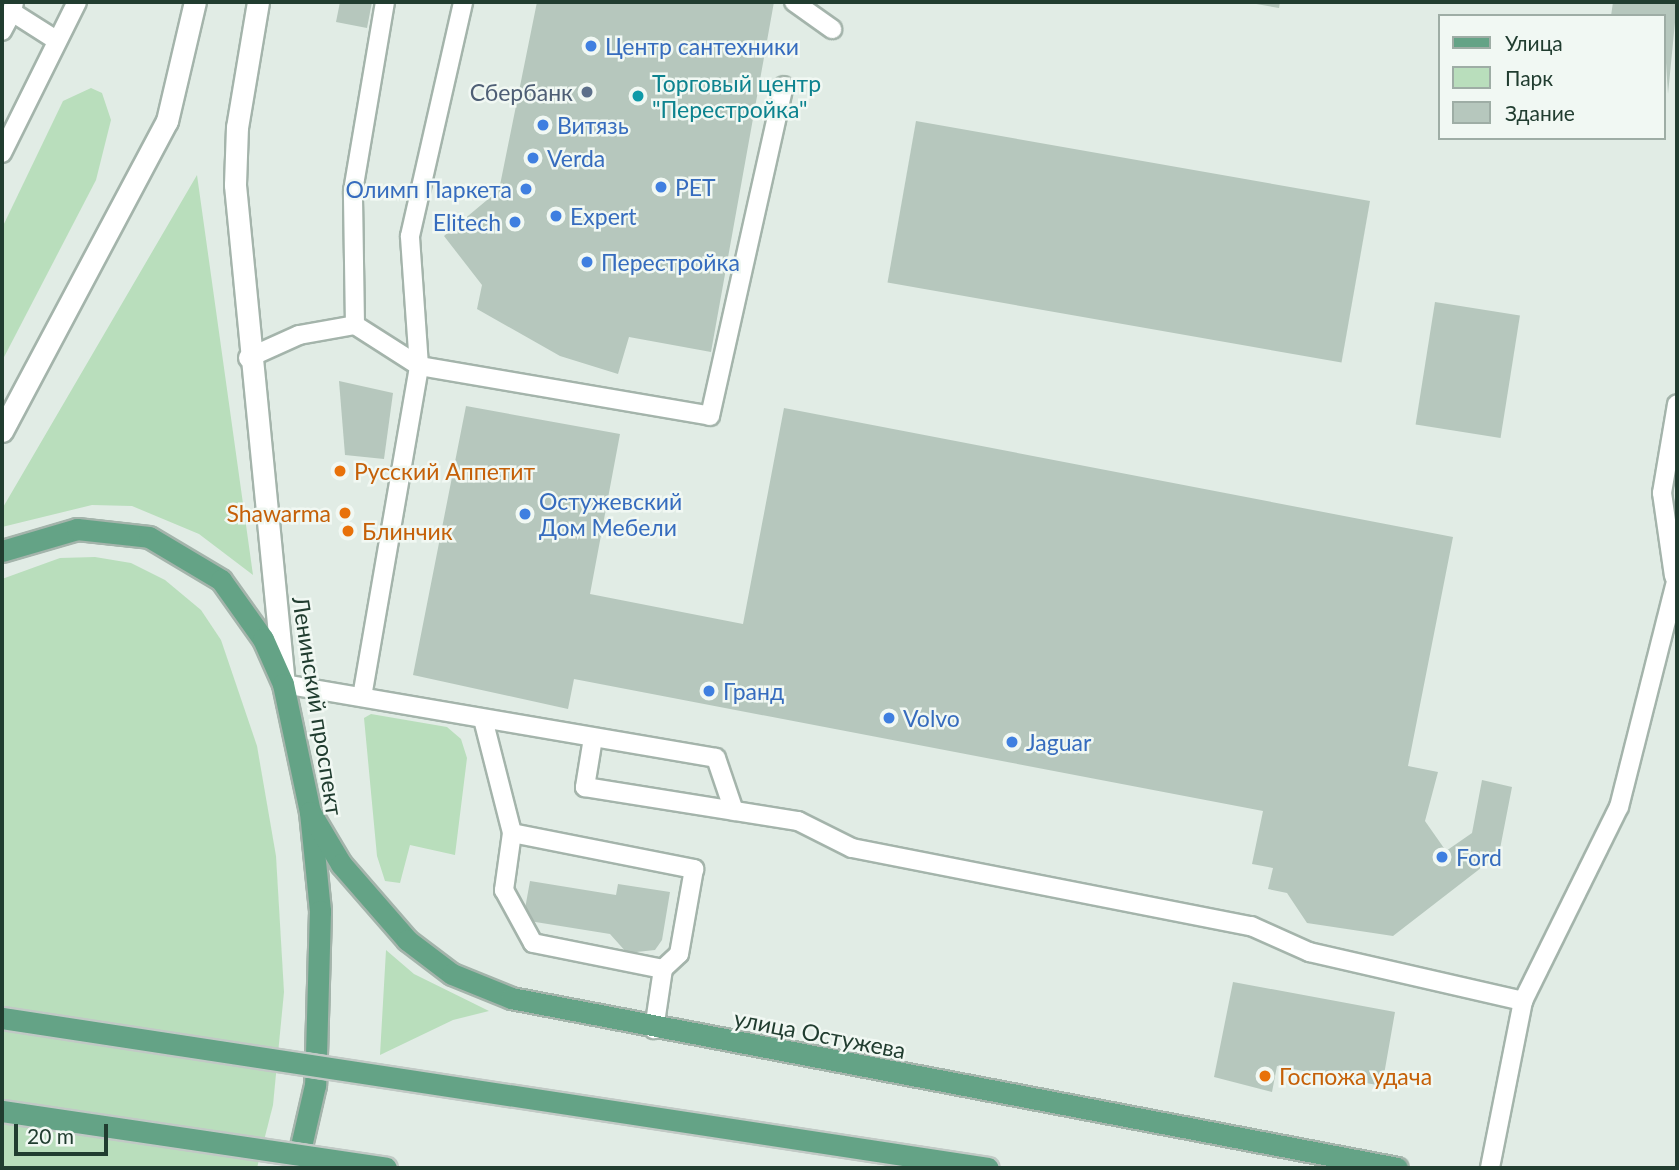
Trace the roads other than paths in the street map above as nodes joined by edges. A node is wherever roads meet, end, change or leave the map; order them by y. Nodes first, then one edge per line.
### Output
1 (76, 2) edge
2 (195, 2) edge
3 (258, 2) edge
4 (385, 2) edge
5 (463, 2) edge
6 (794, 2) edge
7 (13, 7) edge
8 (832, 29) dead end
9 (2, 31) edge
10 (56, 40) junction
11 (784, 86) dead end
12 (2, 153) edge
13 (355, 325) junction
14 (247, 358) junction
15 (419, 366) junction
16 (1677, 404) edge
17 (2, 431) edge
18 (2, 551) edge
19 (1675, 577) edge
20 (283, 684) junction
21 (362, 697) junction
22 (483, 719) junction
23 (593, 738) junction
24 (734, 811) junction
25 (310, 812) junction
26 (512, 833) junction
27 (663, 969) junction
28 (1523, 1001) junction
29 (2, 1018) edge
30 (654, 1029) junction
31 (2, 1111) edge
32 (296, 1168) edge
33 (386, 1168) edge
34 (988, 1168) edge
35 (1397, 1168) edge
36 (1490, 1168) edge

1 - 10 lane
2 - 17 main road
3 - 14 main road, Ленинский проспект
4 - 13 lane
5 - 15 lane
6 - 8 lane
7 - 9 lane
7 - 10 lane
10 - 12 lane
11 - 15 lane
13 - 14 lane
13 - 15 lane
14 - 20 main road, Ленинский проспект
15 - 21 lane
16 - 19 lane
18 - 20 main road
19 - 28 lane
20 - 21 lane
20 - 25 main road, Ленинский проспект
21 - 22 lane
22 - 23 lane
22 - 26 lane
23 - 24 lane
23 - 24 lane
24 - 28 lane
25 - 30 main road, улица Остужева
25 - 32 main road, Ленинский проспект
26 - 27 lane
26 - 27 lane
27 - 30 lane
28 - 36 lane
29 - 34 main road, bridge
30 - 35 main road, улица Остужева
31 - 33 main road, bridge

